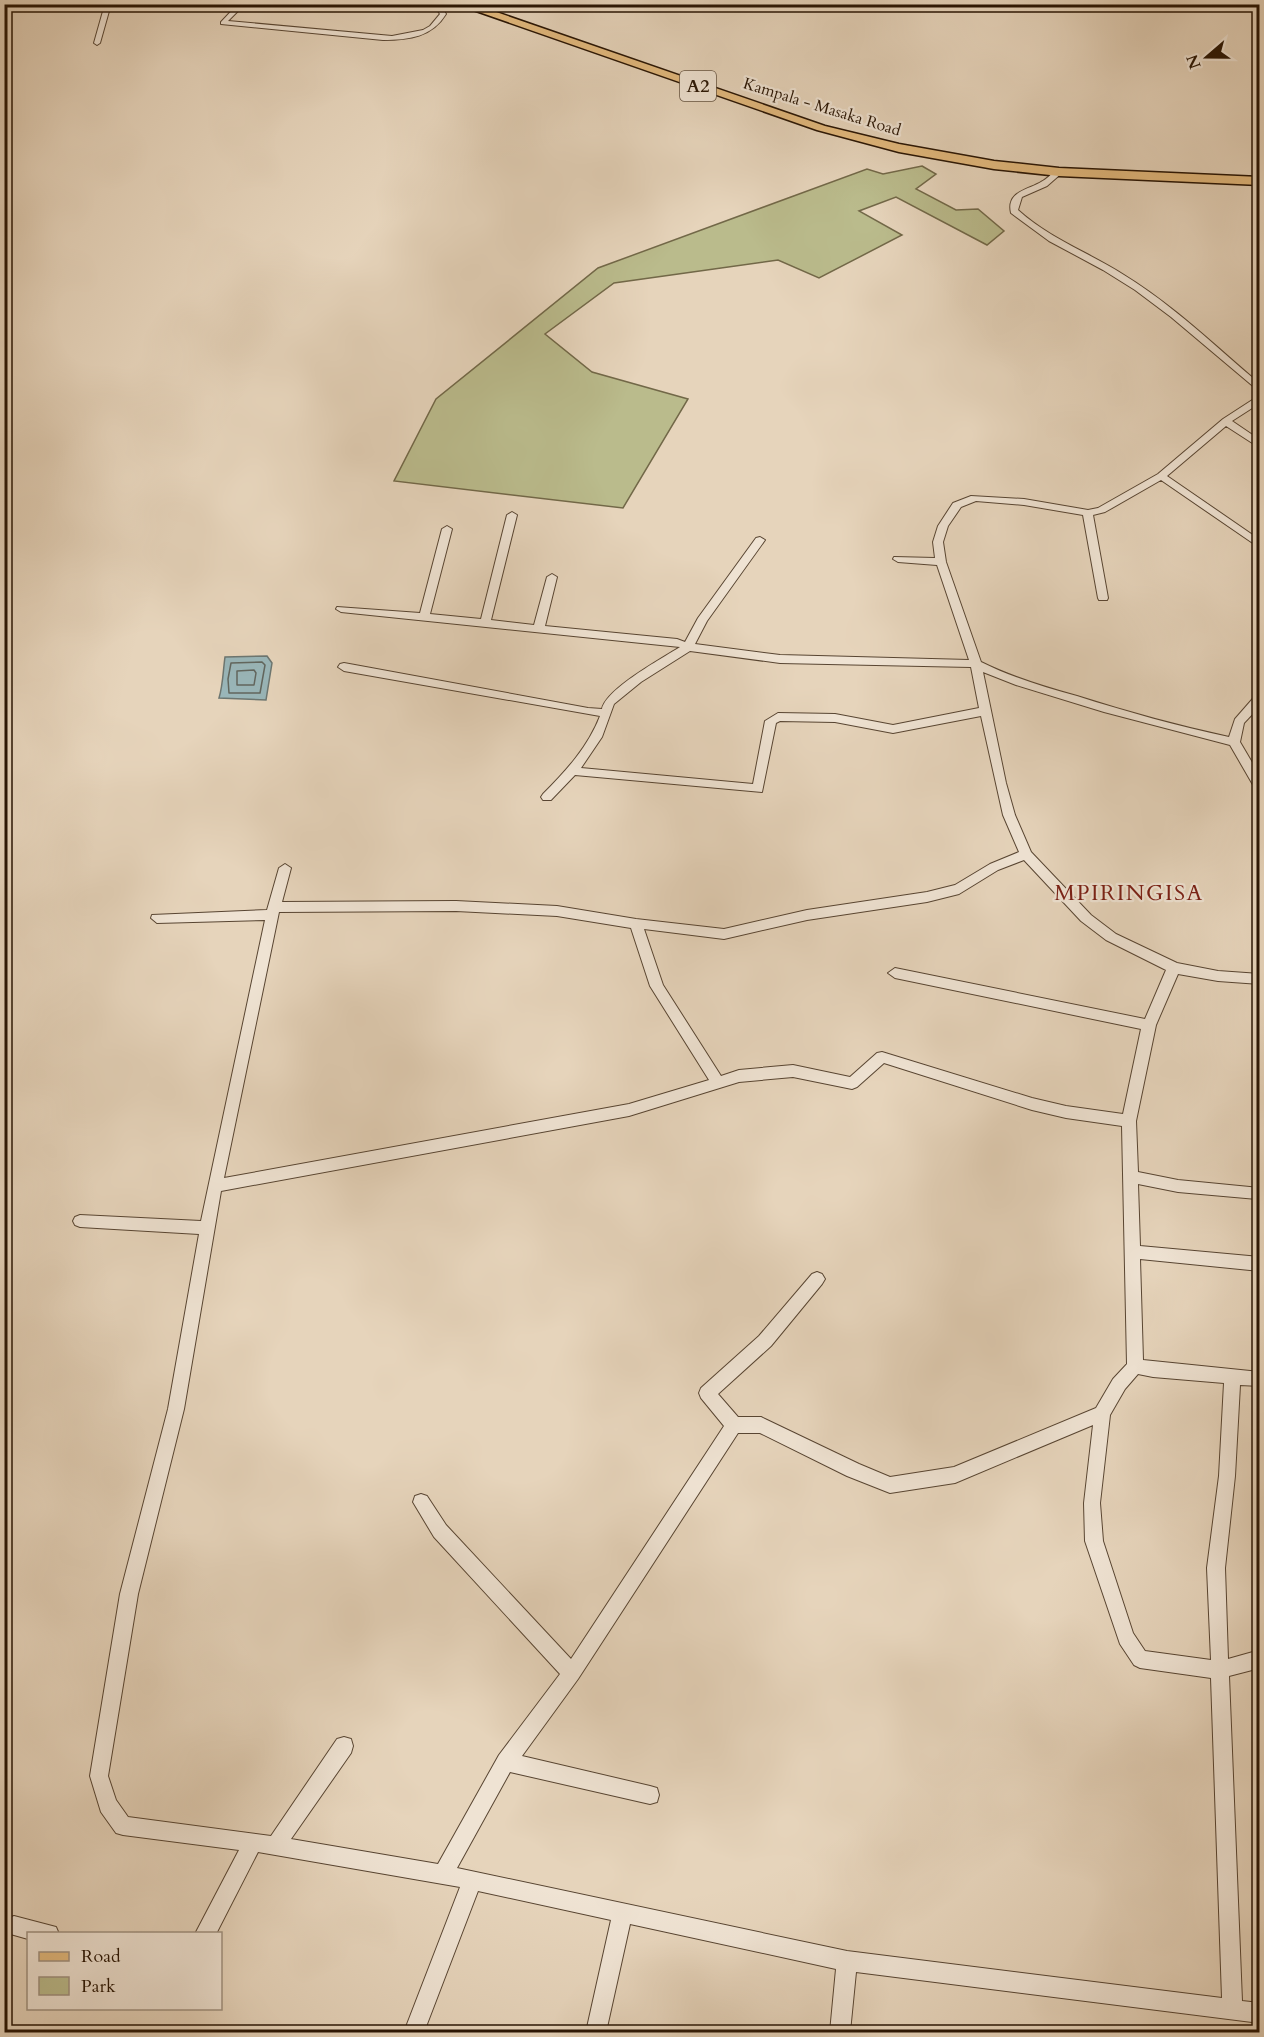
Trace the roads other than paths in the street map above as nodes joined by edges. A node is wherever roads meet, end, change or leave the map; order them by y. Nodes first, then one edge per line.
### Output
1 (108, 4) edge
2 (242, 4) edge
3 (436, 4) edge
4 (461, 4) edge
5 (97, 43) dead end
6 (1059, 171) junction
7 (1260, 181) edge
8 (1260, 389) edge
9 (1260, 398) edge
10 (1226, 421) junction
11 (1260, 445) edge
12 (1161, 476) junction
13 (1088, 513) junction
14 (512, 515) dead end
15 (447, 529) dead end
16 (760, 540) dead end
17 (1260, 545) edge
18 (898, 559) dead end
19 (941, 562) junction
20 (552, 577) dead end
21 (1103, 598) dead end
22 (340, 609) dead end
23 (424, 617) junction
24 (485, 623) junction
25 (539, 628) junction
26 (688, 647) junction
27 (976, 664) junction
28 (344, 666) dead end
29 (1260, 698) edge
30 (985, 711) junction
31 (607, 713) junction
32 (1234, 742) junction
33 (573, 771) junction
34 (1260, 787) edge
35 (547, 797) dead end
36 (1026, 854) junction
37 (285, 868) dead end
38 (273, 911) junction
39 (158, 918) dead end
40 (636, 924) junction
41 (1174, 968) junction
42 (895, 973) dead end
43 (1260, 979) edge
44 (1149, 1025) junction
45 (718, 1083) junction
46 (1129, 1121) junction
47 (1131, 1177) junction
48 (215, 1186) junction
49 (1257, 1193) dead end
50 (80, 1221) dead end
51 (207, 1228) junction
52 (1133, 1252) junction
53 (1260, 1264) edge
54 (817, 1279) dead end
55 (1135, 1366) junction
56 (1232, 1376) junction
57 (1260, 1379) edge
58 (1102, 1413) junction
59 (734, 1425) junction
60 (421, 1502) dead end
61 (1260, 1659) edge
62 (1220, 1670) junction
63 (572, 1672) junction
64 (344, 1746) dead end
65 (506, 1762) junction
66 (650, 1795) dead end
67 (254, 1842) junction
68 (275, 1846) junction
69 (442, 1876) junction
70 (473, 1880) junction
71 (623, 1912) junction
72 (14, 1926) dead end
73 (40, 1932) edge
74 (206, 1932) edge
75 (847, 1961) junction
76 (1232, 2009) junction
77 (1260, 2013) edge
78 (414, 2032) edge
79 (596, 2032) edge
80 (840, 2032) edge

1 - 5 street
2 - 3 street
4 - 6 main road, Kampala - Masaka Road / A2
6 - 7 main road, Kampala - Masaka Road / A2
6 - 8 street
9 - 10 street
10 - 11 street
10 - 12 street
12 - 13 street
12 - 17 street
13 - 19 street
13 - 21 street
14 - 24 street
15 - 23 street
16 - 26 street
18 - 19 street
19 - 27 street
20 - 25 street
22 - 23 street
23 - 24 street
24 - 25 street
25 - 26 street
26 - 27 street
26 - 31 street
27 - 30 street
27 - 32 street
28 - 31 street
29 - 32 street
30 - 33 street
30 - 36 street
31 - 33 street
32 - 34 street
33 - 35 street
36 - 40 street
36 - 41 street
37 - 38 street
38 - 39 street
38 - 40 street
38 - 48 street
40 - 45 street
41 - 43 street
41 - 44 street
42 - 44 street
44 - 46 street
45 - 46 street
45 - 48 street
46 - 47 street
47 - 49 street
47 - 52 street
48 - 51 street
50 - 51 street
51 - 67 street
52 - 53 street
52 - 55 street
54 - 59 street
55 - 56 street
55 - 58 street
56 - 57 street
56 - 62 street
58 - 59 street
58 - 62 street
59 - 63 street
60 - 63 street
61 - 62 street
62 - 76 street
63 - 65 street
64 - 68 street
65 - 66 street
65 - 69 street
67 - 68 street
67 - 74 street
68 - 69 street
69 - 70 street
70 - 71 street
70 - 78 street
71 - 75 street
71 - 79 street
72 - 73 street
75 - 76 street
75 - 80 street
76 - 77 street

